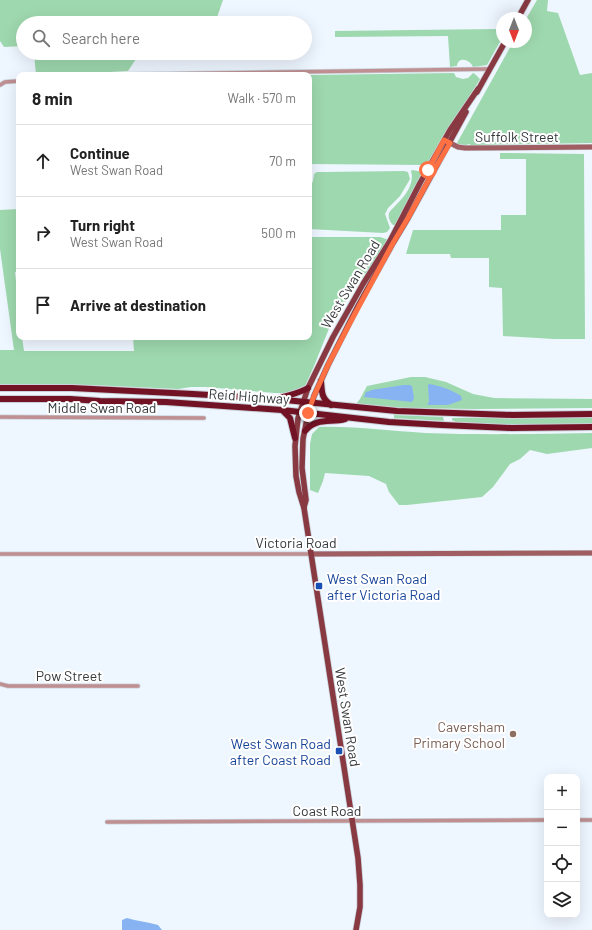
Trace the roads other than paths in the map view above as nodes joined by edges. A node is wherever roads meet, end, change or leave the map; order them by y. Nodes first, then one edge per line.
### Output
1 (528, 0) edge
2 (521, 12) edge
3 (501, 48) edge
4 (489, 69) junction
5 (290, 72) edge
6 (16, 81) edge
7 (0, 85) edge
8 (447, 142) junction
9 (592, 147) edge
10 (321, 381) junction
11 (0, 388) edge
12 (308, 388) junction
13 (0, 399) edge
14 (275, 399) junction
15 (303, 402) junction
16 (312, 403) junction
17 (331, 405) junction
18 (282, 410) junction
19 (300, 412) junction
20 (308, 413) junction
21 (592, 414) edge
22 (0, 417) edge
23 (204, 418) dead end
24 (349, 418) junction
25 (592, 427) edge
26 (305, 431) junction
27 (295, 438) junction
28 (304, 508) junction
29 (592, 553) edge
30 (0, 554) edge
31 (311, 554) junction
32 (0, 684) edge
33 (138, 686) dead end
34 (544, 820) edge
35 (580, 820) edge
36 (592, 820) edge
37 (352, 821) junction
38 (107, 822) dead end
39 (356, 930) edge

1 - 2 main road
3 - 4 main road, West Swan Road
4 - 5 street
4 - 8 main road, West Swan Road
6 - 7 street
8 - 9 street, Suffolk Street
8 - 10 main road, West Swan Road
8 - 12 main road, West Swan Road
10 - 16 main road, West Swan Road
10 - 17 highway
11 - 14 highway, Reid Highway
12 - 14 highway
12 - 15 main road, West Swan Road
13 - 18 highway, Reid Highway
14 - 15 highway, Reid Highway
15 - 16 highway, Reid Highway
15 - 19 main road, West Swan Road
16 - 17 highway, Reid Highway
16 - 20 main road, West Swan Road
17 - 21 highway, Reid Highway
18 - 19 highway, Reid Highway
18 - 27 highway
19 - 20 highway, Reid Highway
19 - 27 main road, West Swan Road
20 - 24 highway, Reid Highway
20 - 26 main road, West Swan Road
22 - 23 street, Middle Swan Road
24 - 25 highway, Reid Highway
24 - 26 highway
26 - 28 main road, West Swan Road
27 - 28 main road, West Swan Road
28 - 31 main road, West Swan Road
29 - 31 street, Victoria Road
30 - 31 street, Victoria Road
31 - 37 main road, West Swan Road
32 - 33 street, Pow Street
34 - 37 street, Coast Road
35 - 36 street
37 - 38 street, Coast Road
37 - 39 main road, West Swan Road

